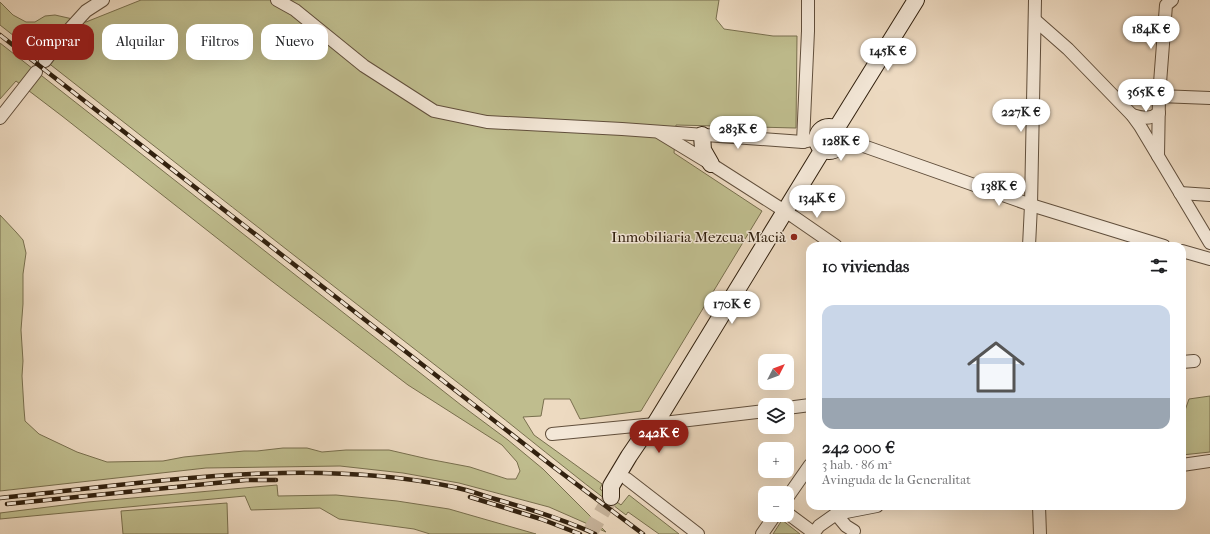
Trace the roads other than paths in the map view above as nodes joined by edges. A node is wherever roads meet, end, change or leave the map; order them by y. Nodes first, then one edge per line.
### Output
1 (103, 0) edge
2 (277, 0) edge
3 (808, 0) edge
4 (916, 0) edge
5 (1035, 0) edge
6 (1169, 3) edge
7 (1035, 20) junction
8 (45, 61) dead end
9 (36, 72) dead end
10 (1160, 96) junction
11 (1210, 98) edge
12 (1159, 113) junction
13 (1132, 115) junction
14 (0, 118) edge
15 (657, 132) junction
16 (839, 134) junction
17 (702, 135) junction
18 (815, 143) junction
19 (1158, 156) junction
20 (712, 164) junction
21 (1180, 193) junction
22 (1210, 195) edge
23 (1031, 205) junction
24 (785, 212) junction
25 (830, 242) edge
26 (1029, 242) edge
27 (1140, 242) edge
28 (1210, 243) edge
29 (1186, 252) edge
30 (1210, 259) edge
31 (806, 406) edge
32 (794, 407) edge
33 (758, 412) edge
34 (650, 429) junction
35 (552, 434) dead end
36 (1210, 461) edge
37 (1186, 464) edge
38 (806, 471) edge
39 (627, 479) junction
40 (794, 488) edge
41 (855, 510) joint
42 (1039, 510) edge
43 (836, 514) junction
44 (794, 519) edge
45 (770, 522) edge
46 (854, 533) edge
47 (698, 534) edge
48 (762, 534) edge
49 (813, 534) edge
50 (1040, 534) edge

1 - 8 street
2 - 15 street
3 - 18 street
4 - 16 street
5 - 7 street
6 - 10 street
7 - 13 street
7 - 23 street
9 - 14 street
10 - 11 street
10 - 12 street
12 - 13 street
12 - 19 street
13 - 19 street
15 - 17 street
15 - 20 street
16 - 18 street
16 - 23 street
17 - 18 street
17 - 20 street
18 - 24 street
19 - 21 street
20 - 24 street
21 - 22 street
21 - 28 street
23 - 26 street
23 - 27 street
24 - 25 street
24 - 34 street
29 - 30 street
31 - 32 street
33 - 34 street
34 - 35 street
34 - 39 street
34 - 39 street
36 - 37 street
38 - 40 street
39 - 47 street
41 - 43 street
41 - 46 street
42 - 50 street
43 - 46 street
43 - 49 street
44 - 49 street
45 - 48 street

